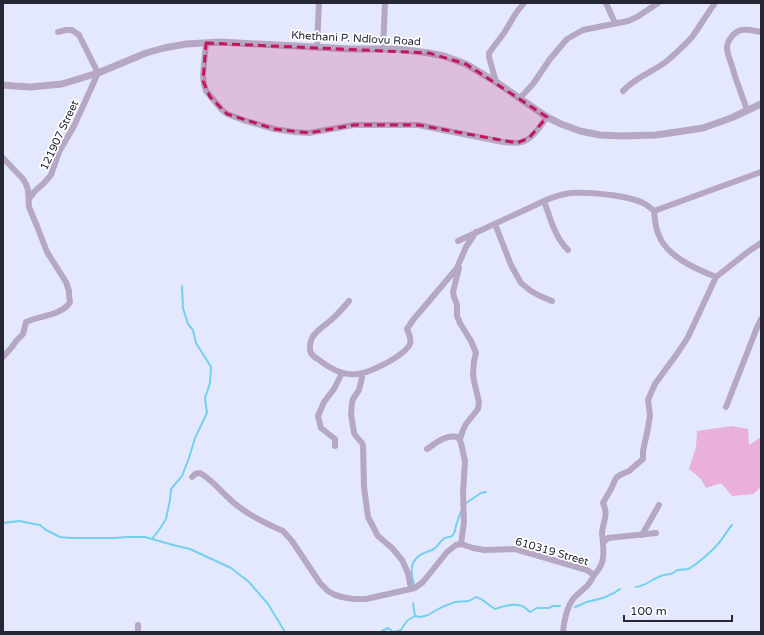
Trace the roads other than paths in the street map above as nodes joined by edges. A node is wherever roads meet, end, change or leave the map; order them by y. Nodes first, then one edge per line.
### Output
1 (319, 3) edge
2 (385, 3) edge
3 (524, 3) edge
4 (606, 3) edge
5 (658, 3) edge
6 (714, 3) edge
7 (615, 23) junction
8 (58, 32) dead end
9 (761, 32) edge
10 (206, 43) junction
11 (317, 47) junction
12 (383, 48) junction
13 (98, 73) junction
14 (496, 82) junction
15 (3, 85) edge
16 (624, 91) dead end
17 (520, 98) junction
18 (761, 104) edge
19 (747, 110) junction
20 (547, 117) junction
21 (3, 158) edge
22 (761, 172) edge
23 (28, 199) junction
24 (544, 201) junction
25 (654, 211) junction
26 (495, 224) junction
27 (476, 232) junction
28 (458, 240) dead end
29 (761, 243) edge
30 (568, 250) dead end
31 (460, 263) junction
32 (716, 277) junction
33 (349, 301) dead end
34 (552, 301) dead end
35 (761, 318) edge
36 (3, 357) edge
37 (342, 373) junction
38 (363, 373) junction
39 (726, 407) dead end
40 (460, 439) junction
41 (335, 446) dead end
42 (428, 449) dead end
43 (192, 477) dead end
44 (659, 505) dead end
45 (656, 533) dead end
46 (642, 535) junction
47 (603, 543) junction
48 (461, 544) junction
49 (594, 575) junction
50 (411, 590) junction
51 (563, 632) edge

1 - 11 street
2 - 12 street
3 - 14 street
4 - 7 street
5 - 7 street
6 - 16 street
7 - 17 street
8 - 13 street
9 - 19 street
10 - 11 street, Khethani P. Ndlovu Road
10 - 13 street, Khethani P. Ndlovu Road
10 - 20 street
11 - 12 street, Khethani P. Ndlovu Road
12 - 14 street, Khethani P. Ndlovu Road
13 - 15 street, Khethani P. Ndlovu Road
13 - 23 street, 121907 Street
14 - 17 street, Khethani P. Ndlovu Road
17 - 20 street, Khethani P. Ndlovu Road
18 - 19 street, Khethani P. Ndlovu Road
19 - 20 street, Khethani P. Ndlovu Road
21 - 23 street
22 - 25 street
23 - 36 street
24 - 25 street
24 - 26 street
24 - 30 street
25 - 32 street
26 - 27 street
26 - 34 street
27 - 28 street
27 - 31 street
29 - 32 street
31 - 38 street
31 - 40 street
32 - 47 street
33 - 37 street
35 - 39 street
37 - 38 street
37 - 41 street
38 - 50 street
40 - 42 street
40 - 48 street
43 - 50 street
44 - 46 street
45 - 46 street
46 - 47 street
47 - 49 street
48 - 49 street, 610319 Street
48 - 50 street
49 - 51 street, 610319 Street

